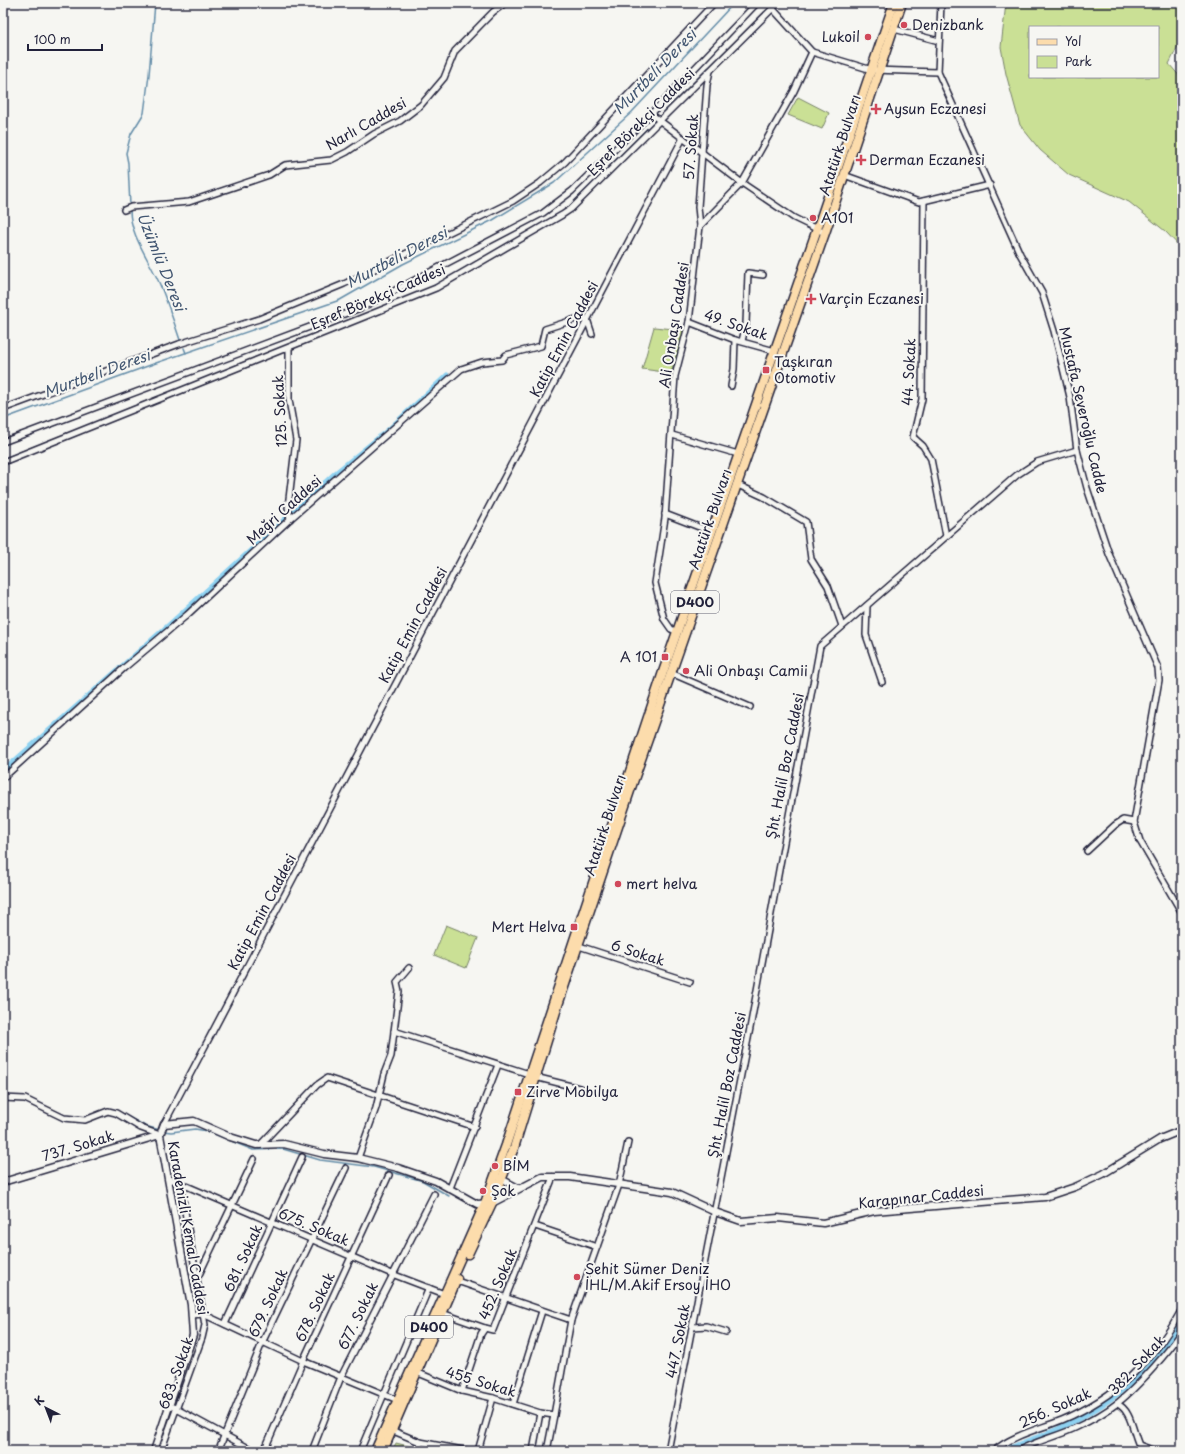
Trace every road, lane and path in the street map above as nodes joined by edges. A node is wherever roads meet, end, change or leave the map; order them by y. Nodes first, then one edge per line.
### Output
1 (505, 3) edge
2 (714, 3) edge
3 (757, 3) edge
4 (778, 3) edge
5 (894, 3) edge
6 (902, 3) edge
7 (942, 3) edge
8 (773, 9) junction
9 (894, 29) junction
10 (939, 41) junction
11 (812, 52) junction
12 (711, 70) junction
13 (876, 70) junction
14 (938, 72) junction
15 (656, 118) junction
16 (683, 138) junction
17 (703, 153) junction
18 (844, 175) junction
19 (742, 183) junction
20 (990, 185) junction
21 (924, 201) junction
22 (127, 209) dead end
23 (700, 226) junction
24 (821, 231) junction
25 (763, 275) dead end
26 (587, 319) junction
27 (689, 322) junction
28 (592, 334) dead end
29 (734, 340) junction
30 (742, 340) junction
31 (289, 348) junction
32 (775, 351) junction
33 (730, 386) dead end
34 (3, 409) edge
35 (672, 435) junction
36 (3, 442) edge
37 (1077, 450) junction
38 (738, 454) junction
39 (3, 462) edge
40 (736, 484) junction
41 (665, 514) junction
42 (290, 519) junction
43 (712, 532) junction
44 (946, 536) junction
45 (867, 606) junction
46 (842, 626) junction
47 (680, 634) junction
48 (671, 673) junction
49 (882, 682) dead end
50 (750, 707) dead end
51 (3, 778) edge
52 (1134, 822) junction
53 (1087, 851) dead end
54 (1182, 913) edge
55 (579, 946) junction
56 (409, 968) dead end
57 (690, 982) dead end
58 (394, 1031) junction
59 (498, 1066) junction
60 (532, 1076) junction
61 (583, 1089) dead end
62 (380, 1094) junction
63 (3, 1098) edge
64 (475, 1127) junction
65 (162, 1130) junction
66 (1182, 1130) edge
67 (628, 1142) dead end
68 (260, 1145) junction
69 (302, 1157) dead end
70 (254, 1158) dead end
71 (358, 1158) junction
72 (346, 1168) dead end
73 (389, 1175) dead end
74 (498, 1177) junction
75 (553, 1177) junction
76 (168, 1178) junction
77 (3, 1182) edge
78 (180, 1183) junction
79 (619, 1186) junction
80 (450, 1188) junction
81 (519, 1188) junction
82 (434, 1194) dead end
83 (488, 1203) junction
84 (232, 1205) junction
85 (715, 1212) junction
86 (273, 1222) junction
87 (535, 1226) junction
88 (312, 1239) junction
89 (597, 1247) junction
90 (352, 1256) junction
91 (392, 1274) junction
92 (454, 1280) junction
93 (196, 1281) junction
94 (429, 1288) junction
95 (447, 1295) junction
96 (506, 1299) junction
97 (1182, 1308) edge
98 (542, 1311) junction
99 (442, 1313) junction
100 (203, 1314) junction
101 (192, 1315) junction
102 (571, 1320) junction
103 (225, 1324) junction
104 (693, 1327) junction
105 (485, 1328) junction
106 (1182, 1331) edge
107 (726, 1332) dead end
108 (262, 1343) junction
109 (303, 1361) junction
110 (416, 1372) junction
111 (341, 1377) junction
112 (462, 1391) junction
113 (384, 1395) junction
114 (493, 1398) junction
115 (400, 1401) junction
116 (513, 1404) junction
117 (1117, 1404) junction
118 (173, 1407) junction
119 (540, 1413) junction
120 (554, 1415) junction
121 (391, 1430) junction
122 (224, 1436) junction
123 (420, 1442) junction
124 (154, 1451) edge
125 (161, 1451) edge
126 (218, 1451) edge
127 (254, 1451) edge
128 (264, 1451) edge
129 (312, 1451) edge
130 (360, 1451) edge
131 (375, 1451) edge
132 (383, 1451) edge
133 (419, 1451) edge
134 (468, 1451) edge
135 (478, 1451) edge
136 (533, 1451) edge
137 (547, 1451) edge
138 (668, 1451) edge
139 (994, 1451) edge
140 (1018, 1451) edge
141 (1155, 1451) edge

1 - 22 street, Narlı Caddesi
2 - 34 street
3 - 15 street
4 - 8 street, Eşref Börekçi Caddesi
5 - 13 main road, Atatürk Bulvarı / D400
6 - 9 main road, Atatürk Bulvarı / D400
7 - 10 street
8 - 11 street
8 - 12 street, Eşref Börekçi Caddesi
9 - 10 street
9 - 13 main road, Atatürk Bulvarı / D400
10 - 14 street
11 - 13 street
11 - 19 street
12 - 15 street, Eşref Börekçi Caddesi
12 - 17 street, 57. Sokak
13 - 14 street
13 - 18 main road, Atatürk Bulvarı / D400
13 - 24 main road, Atatürk Bulvarı / D400
14 - 20 street, Mustafa Severoğlu Cadde
15 - 16 street
15 - 31 street, Eşref Börekçi Caddesi
15 - 36 street
16 - 17 street
16 - 26 street, Katip Emin Caddesi
17 - 19 street
17 - 23 street, 57. Sokak
18 - 21 street
18 - 24 main road, Atatürk Bulvarı / D400
19 - 23 street
19 - 24 street
20 - 21 street
20 - 37 street, Mustafa Severoğlu Cadde
21 - 44 street, 44. Sokak
23 - 27 street, Ali Onbaşı Caddesi
24 - 32 main road, Atatürk Bulvarı / D400
24 - 40 main road, Atatürk Bulvarı / D400
25 - 30 street
26 - 28 street
26 - 42 street, Meğri Caddesi
26 - 65 street, Katip Emin Caddesi
27 - 29 street, 49. Sokak
27 - 35 street, Ali Onbaşı Caddesi
29 - 30 street, 49. Sokak
29 - 33 street
30 - 32 street, 49. Sokak
31 - 39 street, Eşref Börekçi Caddesi
31 - 42 street, 125. Sokak
32 - 38 main road, Atatürk Bulvarı / D400
35 - 38 street
35 - 41 street, Ali Onbaşı Caddesi
37 - 44 street, Şht. Halil Boz Caddesi
37 - 52 street, Mustafa Severoğlu Cadde
38 - 43 main road, Atatürk Bulvarı / D400
40 - 46 street
40 - 47 main road, Atatürk Bulvarı / D400
41 - 43 street
41 - 47 street, Ali Onbaşı Caddesi
42 - 51 street, Meğri Caddesi
43 - 47 main road, Atatürk Bulvarı / D400
44 - 45 street, Şht. Halil Boz Caddesi
45 - 46 street, Şht. Halil Boz Caddesi
45 - 49 street
46 - 85 street, Şht. Halil Boz Caddesi
47 - 48 main road, Atatürk Bulvarı / D400
47 - 60 main road, Atatürk Bulvarı / D400
48 - 50 street
48 - 55 main road, Atatürk Bulvarı / D400
52 - 53 street
52 - 54 street, Mustafa Severoğlu Cadde
55 - 57 street, 6 Sokak
55 - 60 main road, Atatürk Bulvarı / D400
56 - 58 street
58 - 59 street
58 - 62 street
59 - 60 street
59 - 64 street
60 - 61 street
60 - 74 main road, Atatürk Bulvarı / D400
62 - 64 street
62 - 68 street
62 - 71 street
63 - 65 street
64 - 80 street
65 - 68 street, 737. Sokak
65 - 76 street, Karadenizli Kemal Caddesi
65 - 77 street, 737. Sokak
66 - 85 street, Karapınar Caddesi
67 - 79 street
68 - 71 street, 737. Sokak
69 - 86 street, 681. Sokak
70 - 84 street
71 - 80 street, 737. Sokak
72 - 88 street, 679. Sokak
73 - 90 street, 678. Sokak
74 - 81 street
74 - 83 main road, Atatürk Bulvarı / D400
75 - 79 street, Karapınar Caddesi
75 - 81 street, Karapınar Caddesi
75 - 87 street, 452. Sokak
76 - 78 street, 675. Sokak
76 - 101 street, Karadenizli Kemal Caddesi
78 - 84 street, 675. Sokak
78 - 93 street, 683. Sokak
79 - 85 street, Karapınar Caddesi
79 - 89 street
80 - 83 street, 737. Sokak
81 - 83 street, Karapınar Caddesi
82 - 91 street, 677. Sokak
83 - 92 main road, D400
84 - 86 street, 675. Sokak
84 - 93 street
85 - 104 street, 447. Sokak
86 - 88 street, 675. Sokak
86 - 103 street, 681. Sokak
87 - 89 street
87 - 96 street, 452. Sokak
88 - 90 street, 675. Sokak
88 - 108 street, 679. Sokak
89 - 102 street
90 - 91 street, 675. Sokak
90 - 109 street, 678. Sokak
91 - 94 street, 675. Sokak
91 - 111 street, 677. Sokak
92 - 95 main road, D400
92 - 96 street
93 - 100 street, 683. Sokak
94 - 95 street, 675. Sokak
94 - 113 street
95 - 99 main road, D400
95 - 115 main road, D400
96 - 98 street
96 - 105 street, 452. Sokak
97 - 139 street, 256. Sokak
98 - 102 street
98 - 116 street
99 - 105 street
99 - 110 main road, D400
100 - 101 street
100 - 103 street
100 - 118 street, 683. Sokak
101 - 118 street, Karadenizli Kemal Caddesi
102 - 120 street
103 - 108 street
104 - 107 street
104 - 138 street, 447. Sokak
105 - 112 street, 452. Sokak
106 - 117 street, 382. Sokak
108 - 109 street
108 - 122 street, 679. Sokak
109 - 111 street
109 - 128 street, 678. Sokak
110 - 112 street, 455 Sokak
110 - 115 main road, D400
111 - 113 street
111 - 129 street, 677. Sokak
112 - 114 street, 455 Sokak
113 - 115 street
113 - 130 street
114 - 116 street, 455 Sokak
114 - 135 street
115 - 121 main road, D400
115 - 131 main road, D400
116 - 119 street, 455 Sokak
117 - 140 street, 382. Sokak
117 - 141 street
118 - 122 street
118 - 124 street, Karadenizli Kemal Caddesi
118 - 125 street, 683. Sokak
119 - 120 street, 455 Sokak
119 - 136 street
120 - 137 street
121 - 123 street
121 - 132 main road, D400
122 - 126 street, 679. Sokak
122 - 127 street
123 - 133 street
123 - 134 street

